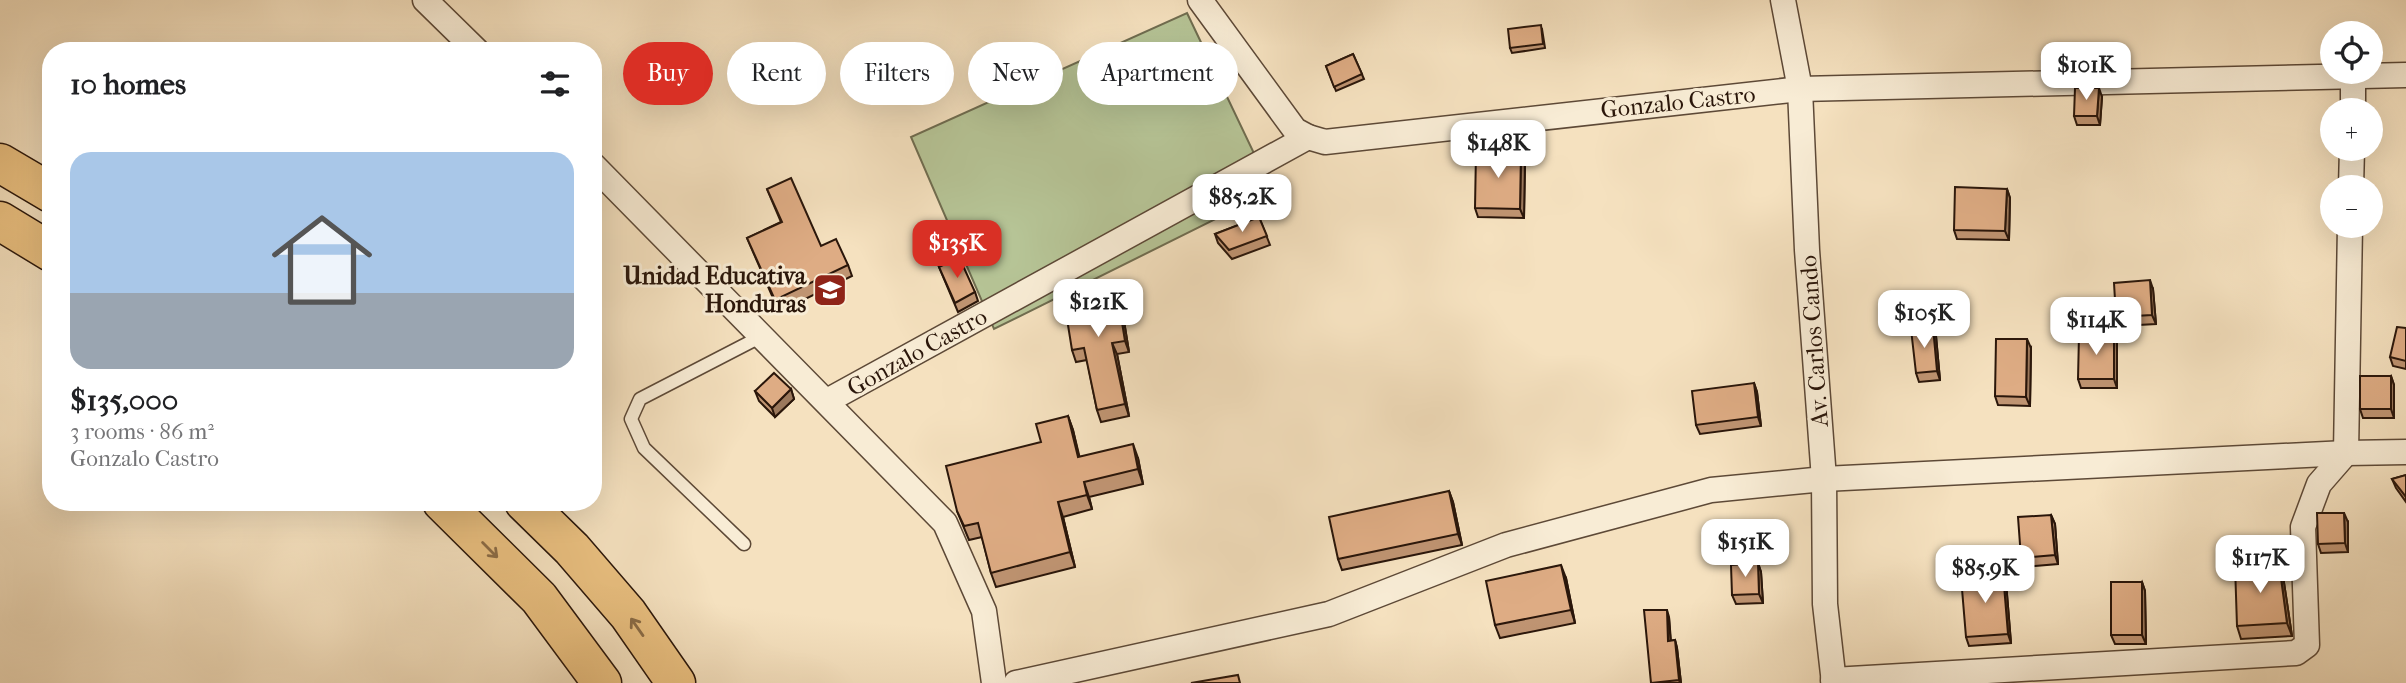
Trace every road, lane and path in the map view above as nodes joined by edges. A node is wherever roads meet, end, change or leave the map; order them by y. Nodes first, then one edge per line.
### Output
1 (425, 0) edge
2 (1200, 0) edge
3 (1783, 0) edge
4 (468, 42) edge
5 (2383, 75) edge
6 (2406, 75) edge
7 (2320, 77) edge
8 (1800, 89) junction
9 (1308, 137) junction
10 (0, 163) edge
11 (602, 174) edge
12 (42, 188) edge
13 (0, 221) edge
14 (2350, 238) edge
15 (42, 247) edge
16 (760, 337) junction
17 (827, 401) junction
18 (2406, 452) edge
19 (2346, 453) junction
20 (1824, 479) junction
21 (451, 511) edge
22 (533, 511) edge
23 (744, 544) dead end
24 (1833, 681) edge
25 (602, 683) edge
26 (676, 683) edge
27 (994, 683) edge
28 (1016, 683) edge

1 - 4 street
2 - 9 street
3 - 8 street, Av. Carlos Cando
5 - 6 street, Gonzalo Castro
7 - 8 street, Gonzalo Castro
8 - 9 street, Gonzalo Castro
8 - 20 street, Av. Carlos Cando
9 - 17 street, Gonzalo Castro
10 - 12 highway
11 - 16 street
13 - 15 highway
14 - 19 street
16 - 17 street
16 - 23 lane
17 - 27 street
18 - 19 street
19 - 20 street
19 - 24 street
20 - 24 street, Av. Carlos Cando
20 - 28 street
21 -> 25 highway
26 -> 22 highway

